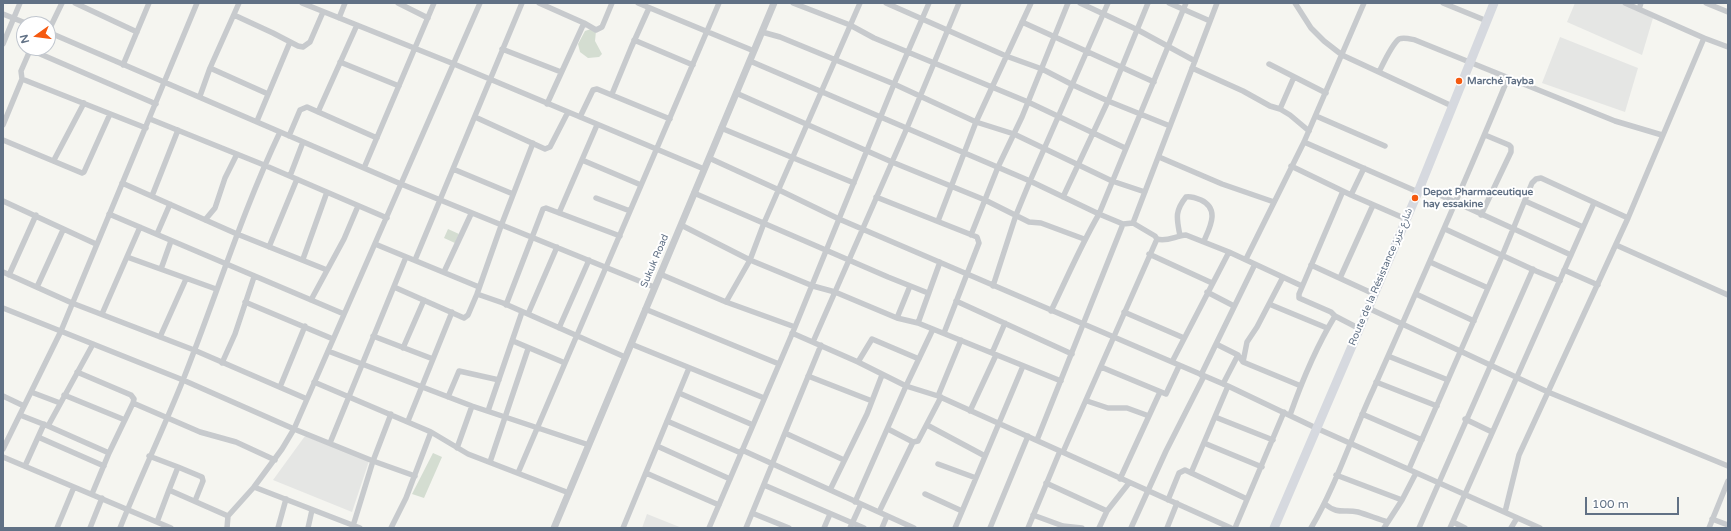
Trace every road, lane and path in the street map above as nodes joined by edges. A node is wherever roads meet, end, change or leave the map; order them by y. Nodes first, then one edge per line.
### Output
1 (20, 3) edge
2 (62, 3) edge
3 (75, 3) edge
4 (149, 3) edge
5 (197, 3) edge
6 (239, 3) edge
7 (345, 3) edge
8 (398, 3) edge
9 (434, 3) edge
10 (480, 3) edge
11 (522, 3) edge
12 (539, 3) edge
13 (612, 3) edge
14 (638, 3) edge
15 (719, 3) edge
16 (774, 3) edge
17 (793, 3) edge
18 (860, 3) edge
19 (886, 3) edge
20 (929, 3) edge
21 (959, 3) edge
22 (1031, 3) edge
23 (1068, 3) edge
24 (1080, 3) edge
25 (1108, 3) edge
26 (1148, 3) edge
27 (1169, 3) edge
28 (1186, 3) edge
29 (1216, 3) edge
30 (1295, 3) edge
31 (1364, 3) edge
32 (1443, 3) edge
33 (1494, 3) edge
34 (1625, 3) edge
35 (1641, 3) edge
36 (1706, 3) edge
37 (305, 4) edge
38 (649, 8) junction
39 (1184, 9) junction
40 (1639, 9) junction
41 (323, 12) junction
42 (1728, 12) edge
43 (1104, 13) junction
44 (3, 14) edge
45 (234, 15) junction
46 (56, 16) edge
47 (13, 18) junction
48 (339, 18) junction
49 (428, 18) junction
50 (16, 19) edge
51 (922, 19) junction
52 (1210, 21) junction
53 (1486, 21) junction
54 (1022, 22) junction
55 (584, 23) junction
56 (357, 25) junction
57 (850, 26) junction
58 (948, 30) junction
59 (1138, 30) junction
60 (137, 32) junction
61 (707, 32) junction
62 (762, 32) junction
63 (56, 36) edge
64 (1055, 37) junction
65 (1704, 38) junction
66 (634, 40) junction
67 (290, 42) junction
68 (3, 44) edge
69 (1169, 47) junction
70 (1728, 47) edge
71 (415, 49) junction
72 (502, 49) junction
73 (754, 51) junction
74 (909, 51) junction
75 (1087, 51) junction
76 (1342, 55) junction
77 (28, 56) edge
78 (47, 56) edge
79 (1006, 56) junction
80 (835, 60) junction
81 (750, 61) junction
82 (1195, 61) junction
83 (340, 62) junction
84 (935, 62) junction
85 (1469, 62) junction
86 (454, 64) junction
87 (1269, 64) dead end
88 (123, 65) junction
89 (693, 65) junction
90 (210, 68) junction
91 (1122, 68) junction
92 (1192, 68) junction
93 (1042, 69) junction
94 (562, 72) junction
95 (1379, 72) junction
96 (1294, 77) junction
97 (1508, 78) junction
98 (22, 79) junction
99 (490, 80) junction
100 (165, 81) junction
101 (1154, 82) junction
102 (894, 84) junction
103 (399, 86) junction
104 (1072, 86) junction
105 (992, 88) junction
106 (822, 92) junction
107 (736, 93) junction
108 (1326, 93) junction
109 (268, 94) junction
110 (612, 94) junction
111 (200, 96) junction
112 (921, 96) junction
113 (1108, 101) junction
114 (1028, 102) junction
115 (84, 103) junction
116 (156, 104) junction
117 (547, 104) junction
118 (1452, 106) junction
119 (1280, 109) junction
120 (318, 112) junction
121 (568, 112) junction
122 (110, 114) junction
123 (1140, 114) junction
124 (1316, 116) junction
125 (475, 117) junction
126 (580, 117) junction
127 (881, 117) junction
128 (1058, 117) junction
129 (150, 119) junction
130 (670, 119) junction
131 (257, 121) junction
132 (976, 122) junction
133 (808, 124) junction
134 (3, 125) edge
135 (597, 125) junction
136 (1170, 126) junction
137 (146, 128) junction
138 (721, 128) junction
139 (907, 128) junction
140 (178, 130) junction
141 (1309, 130) junction
142 (280, 132) junction
143 (1093, 132) junction
144 (1014, 134) junction
145 (1485, 135) junction
146 (1662, 135) junction
147 (289, 136) junction
148 (377, 138) junction
149 (3, 140) edge
150 (303, 142) junction
151 (1304, 142) junction
152 (533, 143) junction
153 (1385, 146) dead end
154 (1044, 148) junction
155 (1125, 148) junction
156 (656, 150) junction
157 (867, 151) junction
158 (965, 153) junction
159 (237, 154) junction
160 (792, 157) junction
161 (1159, 157) junction
162 (708, 158) junction
163 (54, 160) junction
164 (582, 160) junction
165 (892, 162) junction
166 (264, 165) junction
167 (1078, 165) junction
168 (1291, 166) junction
169 (364, 168) junction
170 (998, 168) junction
171 (1364, 168) junction
172 (453, 169) junction
173 (704, 170) junction
174 (290, 176) junction
175 (297, 179) junction
176 (1030, 181) junction
177 (1112, 181) junction
178 (122, 183) junction
179 (854, 183) junction
180 (401, 184) junction
181 (641, 185) junction
182 (952, 187) junction
183 (1419, 189) junction
184 (779, 190) junction
185 (1343, 191) junction
186 (327, 192) junction
187 (1145, 192) junction
188 (694, 193) junction
189 (513, 194) junction
190 (1351, 195) junction
191 (152, 196) junction
192 (876, 197) junction
193 (1063, 197) junction
194 (596, 198) dead end
195 (439, 200) junction
196 (985, 200) junction
197 (1525, 201) junction
198 (1274, 202) junction
199 (4, 203) edge
200 (1456, 203) junction
201 (1594, 203) junction
202 (170, 204) junction
203 (1373, 205) junction
204 (358, 206) junction
205 (630, 211) junction
206 (559, 213) junction
207 (109, 214) junction
208 (471, 214) junction
209 (1099, 214) junction
210 (36, 215) junction
211 (1016, 215) junction
212 (1481, 215) junction
213 (387, 218) junction
214 (1628, 218) junction
215 (839, 219) junction
216 (1406, 219) junction
217 (205, 220) junction
218 (938, 221) junction
219 (764, 223) junction
220 (1132, 223) junction
221 (1123, 224) junction
222 (681, 225) junction
223 (501, 226) junction
224 (140, 227) junction
225 (1583, 227) junction
226 (864, 229) junction
227 (1445, 229) junction
228 (1514, 229) junction
229 (63, 230) junction
230 (157, 234) junction
231 (237, 234) junction
232 (971, 235) junction
233 (620, 236) junction
234 (1180, 236) junction
235 (532, 238) junction
236 (1084, 239) junction
237 (1156, 239) junction
238 (171, 241) junction
239 (1204, 241) junction
240 (96, 244) junction
241 (375, 244) junction
242 (1616, 245) junction
243 (270, 247) junction
244 (557, 248) junction
245 (827, 250) junction
246 (1229, 252) junction
247 (1149, 254) junction
248 (1571, 255) junction
249 (1502, 256) junction
250 (127, 257) junction
251 (406, 257) junction
252 (303, 259) junction
253 (1246, 259) junction
254 (415, 260) junction
255 (589, 260) junction
256 (750, 260) junction
257 (849, 260) junction
258 (940, 262) junction
259 (1430, 262) junction
260 (226, 264) junction
261 (1255, 264) junction
262 (1311, 265) junction
263 (606, 268) junction
264 (161, 269) junction
265 (1533, 269) junction
266 (327, 270) junction
267 (1564, 270) junction
268 (3, 272) edge
269 (444, 272) junction
270 (660, 274) junction
271 (967, 274) junction
272 (9, 275) junction
273 (254, 277) junction
274 (1283, 277) junction
275 (1340, 278) junction
276 (186, 279) junction
277 (1560, 280) junction
278 (1212, 283) junction
279 (1598, 285) junction
280 (394, 286) junction
281 (813, 286) junction
282 (910, 286) junction
283 (993, 286) junction
284 (1302, 286) junction
285 (36, 287) junction
286 (479, 287) junction
287 (654, 287) junction
288 (1488, 288) junction
289 (216, 289) junction
290 (836, 292) junction
291 (1207, 292) junction
292 (928, 293) junction
293 (477, 294) junction
294 (1374, 294) junction
295 (1416, 294) junction
296 (1728, 295) edge
297 (311, 300) junction
298 (424, 300) junction
299 (956, 301) junction
300 (245, 302) junction
301 (726, 302) junction
302 (72, 303) junction
303 (506, 304) junction
304 (1269, 304) junction
305 (1234, 306) junction
306 (3, 308) edge
307 (1368, 308) junction
308 (645, 310) junction
309 (1051, 311) junction
310 (452, 312) junction
311 (522, 312) junction
312 (1124, 312) junction
313 (102, 314) junction
314 (344, 314) junction
315 (528, 314) junction
316 (1334, 316) junction
317 (897, 318) junction
318 (1474, 321) junction
319 (918, 323) junction
320 (1005, 323) junction
321 (1403, 323) junction
322 (1084, 325) junction
323 (305, 326) junction
324 (795, 327) junction
325 (559, 328) junction
326 (1327, 328) junction
327 (933, 329) junction
328 (1360, 329) junction
329 (61, 331) junction
330 (792, 333) junction
331 (944, 334) junction
332 (373, 336) junction
333 (577, 336) junction
334 (160, 337) junction
335 (1114, 338) junction
336 (1184, 338) junction
337 (333, 339) junction
338 (961, 340) junction
339 (513, 341) junction
340 (813, 342) junction
341 (93, 344) junction
342 (631, 344) junction
343 (1216, 344) junction
344 (821, 345) junction
345 (403, 348) junction
346 (528, 349) junction
347 (194, 350) junction
348 (328, 351) junction
349 (1461, 351) junction
350 (994, 354) junction
351 (1072, 354) junction
352 (1238, 355) junction
353 (1388, 356) junction
354 (626, 357) junction
355 (433, 359) junction
356 (919, 359) junction
357 (858, 362) junction
358 (1172, 362) junction
359 (1243, 362) junction
360 (222, 363) junction
361 (565, 363) junction
362 (361, 364) junction
363 (779, 364) junction
364 (1490, 365) junction
365 (1023, 366) junction
366 (1102, 366) junction
367 (1179, 366) junction
368 (689, 368) junction
369 (77, 372) junction
370 (882, 375) junction
371 (1202, 375) junction
372 (808, 376) junction
373 (1516, 377) junction
374 (183, 380) junction
375 (499, 380) junction
376 (1448, 380) junction
377 (1061, 381) junction
378 (314, 382) junction
379 (1376, 382) junction
380 (1225, 385) junction
381 (906, 386) junction
382 (1301, 386) junction
383 (280, 387) junction
384 (422, 387) junction
385 (31, 392) junction
386 (1160, 392) junction
387 (1548, 392) junction
388 (679, 393) junction
389 (3, 396) edge
390 (64, 396) junction
391 (349, 396) junction
392 (448, 397) junction
393 (939, 397) junction
394 (307, 398) junction
395 (764, 398) junction
396 (872, 401) junction
397 (1087, 401) junction
398 (60, 403) junction
399 (133, 403) junction
400 (24, 406) junction
401 (472, 406) junction
402 (1437, 406) junction
403 (488, 411) junction
404 (970, 411) junction
405 (1284, 412) junction
406 (391, 414) junction
407 (1362, 414) junction
408 (20, 415) junction
409 (1290, 415) junction
410 (505, 416) junction
411 (1149, 416) junction
412 (1215, 417) junction
413 (166, 418) junction
414 (1465, 419) junction
415 (125, 420) junction
416 (408, 421) junction
417 (667, 421) junction
418 (999, 423) junction
419 (46, 425) junction
420 (753, 425) junction
421 (927, 425) junction
422 (537, 427) junction
423 (1316, 428) junction
424 (294, 429) junction
425 (888, 429) junction
426 (431, 432) junction
427 (1492, 432) junction
428 (785, 433) junction
429 (1028, 436) junction
430 (38, 437) junction
431 (1037, 440) junction
432 (1273, 440) junction
433 (1422, 440) junction
434 (913, 442) junction
435 (330, 443) junction
436 (1204, 443) junction
437 (1350, 443) junction
438 (589, 445) junction
439 (657, 446) junction
440 (457, 448) junction
441 (3, 449) edge
442 (742, 451) junction
443 (1062, 452) junction
444 (109, 453) junction
445 (149, 456) junction
446 (985, 456) junction
447 (3, 457) edge
448 (275, 460) junction
449 (844, 460) junction
450 (373, 461) junction
451 (490, 462) junction
452 (772, 464) junction
453 (938, 464) dead end
454 (25, 466) junction
455 (104, 466) junction
456 (1728, 466) edge
457 (178, 467) junction
458 (1262, 467) junction
459 (1409, 469) junction
460 (1416, 472) junction
461 (1191, 473) junction
462 (518, 474) junction
463 (646, 474) junction
464 (1336, 475) junction
465 (415, 476) junction
466 (976, 478) junction
467 (730, 479) junction
468 (1120, 479) junction
469 (1728, 481) edge
470 (1438, 482) junction
471 (1046, 483) junction
472 (1129, 483) junction
473 (764, 485) junction
474 (74, 487) junction
475 (254, 487) junction
476 (169, 490) junction
477 (830, 490) junction
478 (1148, 491) junction
479 (569, 493) junction
480 (92, 494) junction
481 (925, 494) dead end
482 (1726, 494) edge
483 (1465, 495) junction
484 (102, 498) junction
485 (1248, 499) junction
486 (286, 500) junction
487 (1168, 500) junction
488 (1402, 500) junction
489 (195, 501) junction
490 (858, 503) junction
491 (1176, 504) junction
492 (1326, 504) junction
493 (718, 505) junction
494 (128, 508) junction
495 (312, 510) junction
496 (962, 511) junction
497 (1107, 511) junction
498 (879, 512) junction
499 (1505, 512) junction
500 (752, 513) junction
501 (830, 514) junction
502 (1033, 515) junction
503 (228, 516) junction
504 (887, 516) junction
505 (1517, 518) junction
506 (1712, 519) junction
507 (157, 522) junction
508 (1388, 522) junction
509 (1451, 525) edge
510 (1728, 525) edge
511 (354, 526) junction
512 (851, 526) edge
513 (164, 527) edge
514 (57, 528) edge
515 (90, 528) edge
516 (120, 528) edge
517 (171, 528) edge
518 (226, 528) edge
519 (278, 528) edge
520 (308, 528) edge
521 (360, 528) edge
522 (391, 528) edge
523 (554, 528) edge
524 (624, 528) edge
525 (709, 528) edge
526 (746, 528) edge
527 (789, 528) edge
528 (824, 528) edge
529 (864, 528) edge
530 (882, 528) edge
531 (914, 528) edge
532 (955, 528) edge
533 (990, 528) edge
534 (1028, 528) edge
535 (1082, 528) edge
536 (1099, 528) edge
537 (1131, 528) edge
538 (1167, 528) edge
539 (1231, 528) edge
540 (1235, 528) edge
541 (1274, 528) edge
542 (1311, 528) edge
543 (1384, 528) edge
544 (1419, 528) edge
545 (1465, 528) edge
546 (1511, 528) edge
547 (1540, 528) edge
548 (1709, 528) edge

1 - 47 street
2 - 46 street
3 - 60 street
4 - 60 street
5 - 100 street
6 - 45 street
7 - 48 street
8 - 49 street
9 - 49 street
10 - 86 street
11 - 72 street
12 - 55 street
13 - 55 street
14 - 38 street
15 - 61 street
16 - 62 street, Sukuk Road
17 - 57 street
18 - 57 street
19 - 51 street
20 - 51 street
21 - 58 street
22 - 54 street
23 - 64 street
24 - 43 street
25 - 43 street
26 - 59 street
27 - 39 street
28 - 39 street
29 - 52 street
30 - 76 street
31 - 76 street
32 - 53 street
33 - 53 main road, Route de la Résistance شارع عزيز
34 - 40 street
35 - 40 street
36 - 42 street
37 - 41 street
38 - 61 street
38 - 66 street
39 - 52 street
39 - 69 street
40 - 65 street
41 - 48 street
41 - 67 street
43 - 59 street
43 - 75 street
44 - 47 street
45 - 67 street
45 - 90 street
47 - 50 street
47 - 68 street
48 - 56 street
49 - 71 street
51 - 58 street
51 - 74 street
52 - 82 street
53 - 85 main road, Route de la Résistance شارع عزيز
54 - 64 street
54 - 79 street
55 - 94 street
56 - 71 street
56 - 83 street
57 - 74 street
57 - 80 street
58 - 79 street
58 - 84 street
59 - 69 street
59 - 91 street
60 - 88 street
61 - 73 street
61 - 89 street
62 - 73 street, Sukuk Road
62 - 80 street
63 - 88 street
64 - 75 street
64 - 93 street
65 - 70 street
65 - 146 street
66 - 89 street
66 - 110 street
67 - 109 street
69 - 82 street
69 - 101 street
71 - 86 street
71 - 103 street
72 - 94 street
72 - 99 street
73 - 81 street, Sukuk Road
74 - 84 street
74 - 102 street
75 - 91 street
75 - 104 street
76 - 95 street
76 - 108 street
77 - 98 street
78 - 116 street
79 - 93 street
79 - 105 street
80 - 102 street
80 - 106 street
81 - 106 street
81 - 107 street, Sukuk Road
82 - 92 street
83 - 103 street
83 - 120 street
84 - 105 street
84 - 112 street
85 - 95 street
85 - 97 street
85 - 118 main road, Route de la Résistance شارع عزيز
86 - 99 street
86 - 180 street
87 - 96 street
88 - 100 street
89 - 130 street
90 - 109 street
90 - 111 street
91 - 101 street
91 - 113 street
92 - 119 street
92 - 136 street
93 - 104 street
93 - 114 street
94 - 117 street
95 - 118 street
96 - 108 street
96 - 119 street
97 - 145 street
97 - 146 street
98 - 115 street
98 - 134 street
99 - 117 street
99 - 125 street
100 - 111 street
100 - 116 street
101 - 123 street
102 - 112 street
102 - 127 street
103 - 148 street
104 - 113 street
104 - 128 street
105 - 114 street
105 - 132 street
106 - 127 street
106 - 133 street
107 - 133 street
107 - 138 street, Sukuk Road
108 - 124 street
109 - 131 street
110 - 126 street
110 - 130 street
111 - 131 street
112 - 132 street
112 - 139 street
113 - 123 street
113 - 143 street
114 - 128 street
114 - 144 street
115 - 122 street
115 - 163 street
116 - 129 street
117 - 121 street
118 - 183 main road, Route de la Résistance شارع عزيز
119 - 141 street
120 - 147 street
120 - 148 street
121 - 126 street
121 - 152 street
122 - 137 street
122 - 163 street
123 - 136 street
123 - 155 street
124 - 141 street
124 - 153 street
125 - 152 street
125 - 172 street
126 - 135 street
127 - 139 street
127 - 157 street
128 - 143 street
128 - 154 street
129 - 137 street
129 - 140 street
130 - 156 street
131 - 142 street
132 - 144 street
132 - 158 street
133 - 157 street
133 - 160 street
135 - 156 street
135 - 164 street
136 - 161 street
137 - 178 street
138 - 160 street
138 - 162 street, Sukuk Road
139 - 158 street
139 - 165 street
140 - 159 street
140 - 191 street
141 - 151 street
142 - 147 street
142 - 166 street
143 - 155 street
143 - 167 street
144 - 154 street
144 - 170 street
145 - 200 street
145 - 212 street
146 - 214 street
147 - 150 street
148 - 169 street
149 - 163 street
150 - 169 street
150 - 174 street
151 - 168 street
151 - 171 street
152 - 189 street
154 - 167 street
154 - 176 street
155 - 177 street
156 - 173 street
156 - 181 street
157 - 165 street
157 - 179 street
158 - 170 street
158 - 182 street
159 - 166 street
159 - 217 street
160 - 179 street
160 - 184 street
161 - 187 street
161 - 198 street
162 - 173 street, Sukuk Road
162 - 184 street
164 - 181 street
164 - 206 street
165 - 182 street
165 - 192 street
166 - 174 street
166 - 231 street
167 - 177 street
167 - 193 street
168 - 185 street
168 - 198 street
169 - 180 street
170 - 176 street
170 - 196 street
171 - 183 street
171 - 190 street
172 - 189 street
172 - 195 street
173 - 188 street, Sukuk Road
174 - 175 street
175 - 186 street
175 - 243 street
176 - 193 street
176 - 211 street
177 - 187 street
177 - 209 street
178 - 191 street
178 - 207 street
179 - 215 street
180 - 195 street
180 - 213 street
181 - 205 street
182 - 196 street
182 - 218 street
183 - 200 street
183 - 216 main road, Route de la Résistance شارع عزيز
184 - 215 street
184 - 219 street
185 - 190 street
185 - 262 street
186 - 204 street
186 - 252 street
187 - 220 street
188 - 219 street
188 - 222 street, Sukuk Road
189 - 223 street
190 - 203 street
191 - 202 street
192 - 218 street
192 - 226 street
193 - 209 street
194 - 205 street
195 - 208 street
195 - 254 street
196 - 211 street
196 - 232 street
197 - 201 street
197 - 225 street
197 - 228 street
198 - 253 street
199 - 210 street
200 - 212 street
200 - 227 street
201 - 214 street
201 - 225 street
202 - 217 street
202 - 230 street
203 - 216 street
203 - 275 street
204 - 213 street
204 - 266 street
205 - 233 street
206 - 233 street
206 - 235 street
207 - 224 street
207 - 240 street
208 - 223 street
208 - 269 street
209 - 221 street
209 - 236 street
210 - 229 street
210 - 272 street
211 - 236 street
211 - 283 street
212 - 228 street
213 - 241 street
214 - 242 street
215 - 226 street
215 - 245 street
216 - 294 main road, Route de la Résistance شارع عزيز
217 - 231 street
218 - 232 street
219 - 245 street
219 - 256 street
220 - 221 street
220 - 237 street
221 - 322 street
222 - 256 street
222 - 270 street, Sukuk Road
223 - 235 street
223 - 286 street
224 - 230 street
224 - 250 street
225 - 248 street
226 - 257 street
226 - 258 street
227 - 249 street
227 - 259 street
228 - 248 street
228 - 249 street
229 - 240 street
229 - 285 street
230 - 238 street
231 - 243 street
231 - 260 street
232 - 271 street
233 - 263 street
234 - 237 street
234 - 239 street
234 - 239 street
235 - 244 street
235 - 303 street
236 - 309 street
237 - 247 street
238 - 260 street
238 - 264 street
239 - 246 street
240 - 302 street
241 - 251 street
241 - 314 street
242 - 279 street
242 - 296 street
243 - 252 street
244 - 255 street
244 - 315 street
245 - 257 street
245 - 281 street
246 - 253 street
246 - 278 street
247 - 278 street
247 - 312 street
248 - 267 street
249 - 265 street
249 - 288 street
250 - 264 street
250 - 313 street
251 - 254 street
251 - 280 street
252 - 266 street
253 - 261 street
254 - 269 street
255 - 263 street
255 - 325 street
256 - 281 street
256 - 301 street
257 - 282 street
257 - 290 street
258 - 271 street
258 - 292 street
259 - 288 street
259 - 295 street
260 - 273 street
260 - 289 street
261 - 274 street
261 - 305 street
262 - 275 street
262 - 284 street
263 - 287 street
263 - 333 street
264 - 276 street
265 - 277 street
265 - 364 street
266 - 297 street
267 - 277 street
267 - 279 street
268 - 272 street
269 - 286 street
270 - 287 street, Sukuk Road
270 - 301 street
271 - 283 street
271 - 299 street
272 - 285 street
273 - 297 street
273 - 300 street
274 - 284 street
274 - 304 street
275 - 294 street
276 - 289 street
276 - 334 street
277 - 373 street
278 - 291 street
279 - 387 street
280 - 298 street
280 - 332 street
281 - 290 street
281 - 324 street
282 - 292 street
282 - 317 street
283 - 309 street
284 - 316 street
285 - 302 street
286 - 293 street
287 - 308 street, Sukuk Road
288 - 318 street
289 - 347 street
290 - 317 street
290 - 340 street
291 - 305 street
291 - 336 street
292 - 319 street
293 - 303 street
293 - 310 street
294 - 307 main road, Route de la Résistance شارع عزيز
295 - 318 street
295 - 321 street
297 - 314 street
298 - 310 street
298 - 345 street
299 - 320 street
299 - 331 street
300 - 323 street
300 - 360 street
301 - 324 street
302 - 313 street
302 - 329 street
303 - 311 street
304 - 326 street
304 - 359 street
305 - 343 street
306 - 329 street
307 - 321 street
307 - 328 main road, Route de la Résistance شارع عزيز
308 - 342 street, Sukuk Road
308 - 363 street
309 - 322 street
310 - 355 street
311 - 315 street
311 - 339 street
312 - 335 street
312 - 336 street
313 - 334 street
314 - 337 street
315 - 325 street
316 - 326 street
316 - 328 street
317 - 319 street
318 - 349 street
319 - 327 street
320 - 350 street
320 - 351 street
321 - 349 street
321 - 353 street
322 - 335 street
322 - 351 street
323 - 337 street
323 - 383 street
324 - 330 street
325 - 333 street
326 - 382 street
327 - 331 street
327 - 356 street
328 - 423 main road, Route de la Résistance شارع عزيز
329 - 341 street
329 - 385 street
330 - 340 street
330 - 363 street
331 - 338 street
332 - 345 street
332 - 362 street
333 - 354 street
333 - 361 street
334 - 347 street
335 - 358 street
335 - 366 street
336 - 358 street
337 - 348 street
338 - 350 street
338 - 393 street
339 - 346 street
339 - 375 street
340 - 344 street
341 - 369 street
341 - 374 street
342 - 354 street, Sukuk Road
342 - 368 street
343 - 352 street
343 - 371 street
344 - 357 street
344 - 372 street
345 - 355 street
346 - 361 street
346 - 410 street
347 - 360 street
347 - 374 street
348 - 362 street
348 - 378 street
349 - 364 street
349 - 376 street
350 - 365 street
350 - 404 street
351 - 377 street
352 - 359 street
352 - 380 street
353 - 376 street
353 - 379 street
354 - 438 street, Sukuk Road
355 - 384 street
356 - 357 street
356 - 381 street
357 - 370 street
358 - 367 street
359 - 382 street
360 - 383 street
361 - 422 street
362 - 384 street
362 - 391 street
363 - 395 street
364 - 373 street
364 - 414 street
365 - 377 street
365 - 418 street
366 - 386 street
366 - 397 street
367 - 371 street
367 - 386 street
368 - 388 street
368 - 395 street
369 - 390 street
369 - 399 street
370 - 381 street
370 - 396 street
371 - 380 street
371 - 478 street
372 - 396 street
372 - 428 street
373 - 387 street
373 - 427 street
374 - 413 street
374 - 424 street
375 - 392 street
375 - 403 street
376 - 402 street
377 - 431 street
378 - 391 street
378 - 394 street
379 - 402 street
379 - 407 street
380 - 405 street
380 - 412 street
381 - 393 street
381 - 425 street
382 - 409 street
383 - 394 street
384 - 392 street
384 - 416 street
385 - 398 street
385 - 400 street
386 - 411 street
387 - 456 street
387 - 499 street
388 - 417 street
388 - 420 street
389 - 400 street
390 - 398 street
390 - 415 street
391 - 406 street
391 - 435 street
392 - 401 street
393 - 404 street
393 - 421 street
394 - 424 street
395 - 420 street
396 - 449 street
397 - 411 street
397 - 443 street
398 - 419 street
399 - 413 street
399 - 415 street
400 - 408 street
401 - 403 street
401 - 440 street
402 - 433 street
403 - 410 street
404 - 418 street
405 - 409 street
405 - 432 street
406 - 416 street
406 - 450 street
407 - 433 street
407 - 437 street
408 - 419 street
408 - 441 street
409 - 423 street
410 - 422 street
410 - 451 street
411 - 468 street
412 - 432 street
412 - 436 street
413 - 445 street
413 - 448 street
414 - 427 street
414 - 470 street
415 - 444 street
416 - 426 street
417 - 439 street
417 - 442 street
418 - 429 street
418 - 446 street
419 - 430 street
419 - 444 street
420 - 442 street
421 - 434 street
421 - 446 street
422 - 438 street
422 - 462 street
423 - 437 street
423 - 541 main road, Route de la Résistance شارع عزيز
424 - 435 street
424 - 448 street
425 - 434 street
425 - 490 street
426 - 440 street
426 - 465 street
427 - 483 street
428 - 449 street
428 - 452 street
429 - 431 street
429 - 533 street
430 - 454 street
430 - 455 street
431 - 443 street
432 - 458 street
433 - 459 street
434 - 498 street
435 - 450 street
436 - 458 street
436 - 461 street
437 - 459 street
437 - 464 street
438 - 479 street, Sukuk Road
439 - 463 street
439 - 467 street
440 - 451 street
442 - 452 street
442 - 467 street
443 - 468 street
443 - 471 street
444 - 455 street
445 - 457 street
445 - 494 street
446 - 466 street
447 - 454 street
448 - 475 street
449 - 477 street
450 - 465 street
450 - 511 street
451 - 462 street
452 - 473 street
452 - 477 street
453 - 466 street
454 - 474 street
455 - 480 street
457 - 476 street
457 - 489 street
458 - 485 street
459 - 460 street
460 - 470 street
460 - 488 street
461 - 485 street
461 - 487 street
462 - 479 street
463 - 493 street
463 - 524 street
464 - 488 street
464 - 492 street
465 - 522 street
466 - 496 street
467 - 493 street
468 - 472 street
469 - 482 street
470 - 483 street
470 - 544 street
471 - 497 street
471 - 502 street
472 - 478 street
472 - 497 street
473 - 500 street
473 - 501 street
474 - 480 street
474 - 514 street
475 - 486 street
475 - 503 street
476 - 489 street
476 - 507 street
477 - 490 street
478 - 487 street
478 - 537 street
479 - 523 street, Sukuk Road
480 - 484 street
481 - 496 street
482 - 506 street
483 - 499 street
483 - 509 street
484 - 494 street
484 - 515 street
485 - 540 street
486 - 495 street
486 - 519 street
487 - 491 street
488 - 508 street
489 - 503 street
490 - 498 street
490 - 512 street
491 - 538 street
491 - 539 street
492 - 508 street
492 - 542 street
493 - 525 street
494 - 507 street
494 - 516 street
495 - 511 street
495 - 520 street
496 - 532 street
497 - 536 street
498 - 504 street
499 - 505 street
500 - 526 street
500 - 527 street
501 - 512 street
501 - 528 street
502 - 534 street
502 - 535 street
503 - 518 street
504 - 530 street
504 - 531 street
505 - 546 street
505 - 547 street
506 - 510 street
506 - 548 street
507 - 513 street
508 - 543 street
509 - 545 street
511 - 521 street
512 - 529 street
513 - 517 street

